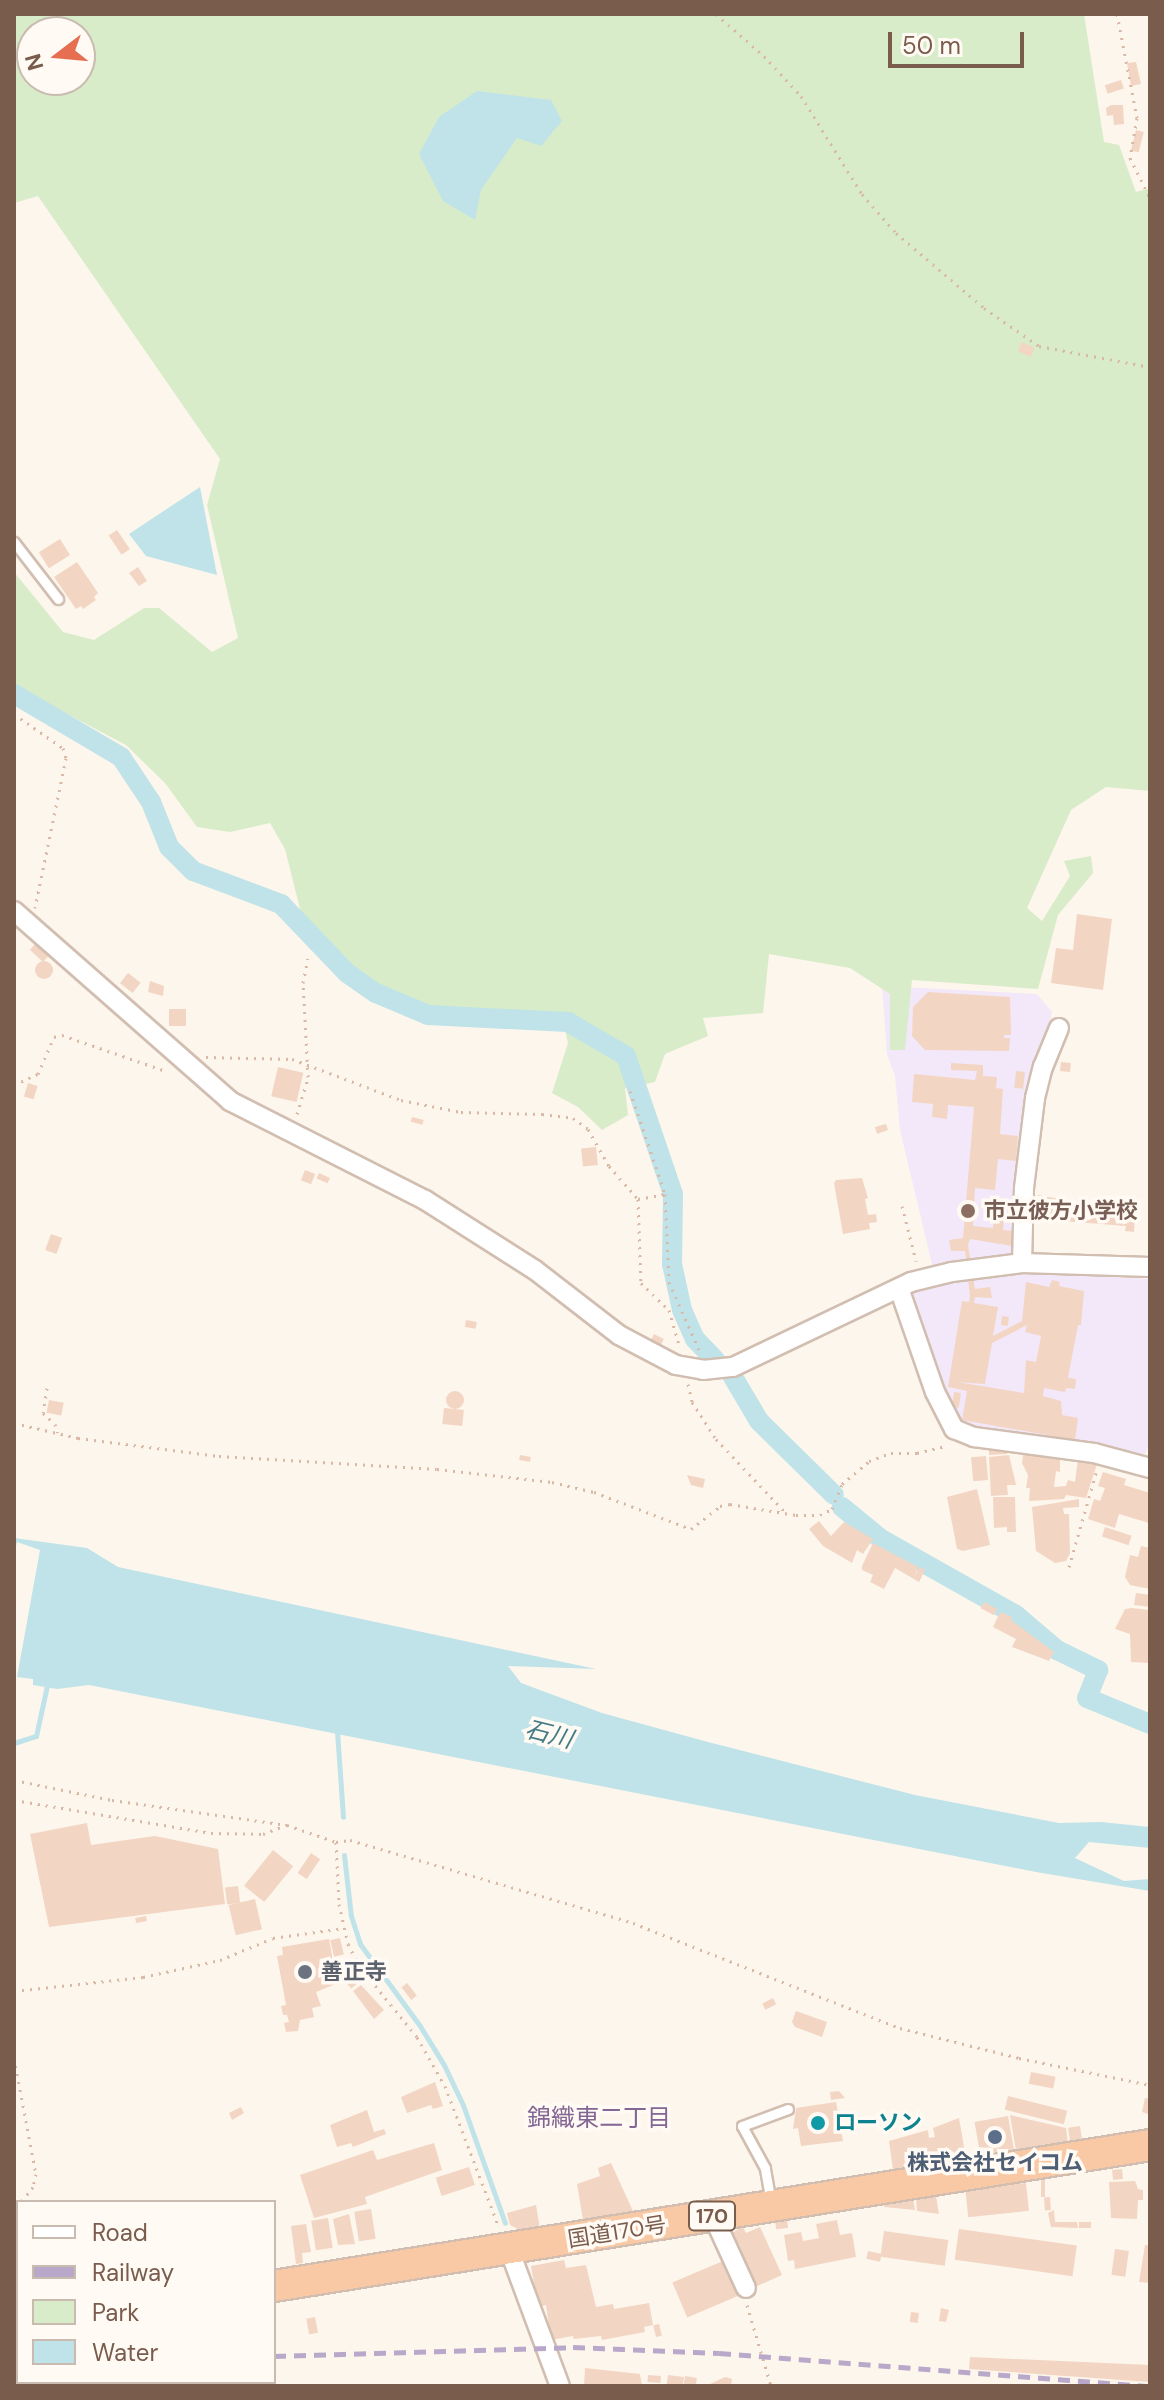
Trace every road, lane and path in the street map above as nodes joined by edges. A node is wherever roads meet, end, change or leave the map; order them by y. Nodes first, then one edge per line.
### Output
1 (716, 14) edge
2 (1117, 14) edge
3 (1150, 198) edge
4 (1150, 367) edge
5 (14, 542) edge
6 (58, 599) dead end
7 (14, 714) edge
8 (14, 911) edge
9 (32, 927) junction
10 (308, 958) dead end
11 (1059, 1028) dead end
12 (307, 1063) junction
13 (191, 1065) junction
14 (169, 1072) dead end
15 (14, 1085) edge
16 (630, 1091) dead end
17 (289, 1132) junction
18 (665, 1194) junction
19 (638, 1199) junction
20 (902, 1206) dead end
21 (1022, 1263) junction
22 (1150, 1267) edge
23 (920, 1280) junction
24 (899, 1288) junction
25 (684, 1367) junction
26 (714, 1369) junction
27 (47, 1388) dead end
28 (14, 1423) edge
29 (58, 1433) junction
30 (964, 1433) junction
31 (1102, 1454) junction
32 (1150, 1468) edge
33 (785, 1512) junction
34 (1069, 1567) dead end
35 (14, 1780) edge
36 (14, 1800) edge
37 (287, 1825) junction
38 (336, 1842) junction
39 (344, 1928) junction
40 (14, 1991) edge
41 (14, 2058) edge
42 (1150, 2085) edge
43 (788, 2109) dead end
44 (1150, 2145) edge
45 (22, 2200) edge
46 (771, 2206) junction
47 (713, 2216) junction
48 (509, 2249) junction
49 (276, 2286) edge
50 (746, 2288) joint
51 (560, 2386) edge
52 (771, 2386) edge

1 - 4 path
2 - 3 path
5 - 6 lane
7 - 9 path
8 - 9 street
9 - 13 street
10 - 12 path
11 - 21 street
12 - 13 path
12 - 17 path
12 - 19 path
13 - 17 street
14 - 15 path
16 - 18 path
17 - 25 street
18 - 19 path
18 - 26 path
19 - 25 path
20 - 23 path
21 - 22 street
21 - 23 street
23 - 24 street
24 - 26 street
24 - 30 street
25 - 26 street
25 - 33 path
27 - 29 path
28 - 29 path
29 - 33 path
30 - 31 street
30 - 33 path
31 - 32 street
31 - 34 path
35 - 37 path
36 - 37 path
37 - 38 path
38 - 39 path
38 - 42 path
39 - 40 path
39 - 48 path
41 - 45 path
43 - 46 lane
44 - 46 highway, 国道170号 / 170
46 - 47 highway, 国道170号 / 170
47 - 48 highway, 国道170号 / 170
47 - 50 street
48 - 49 highway, 国道170号 / 170
48 - 51 street
50 - 52 path

